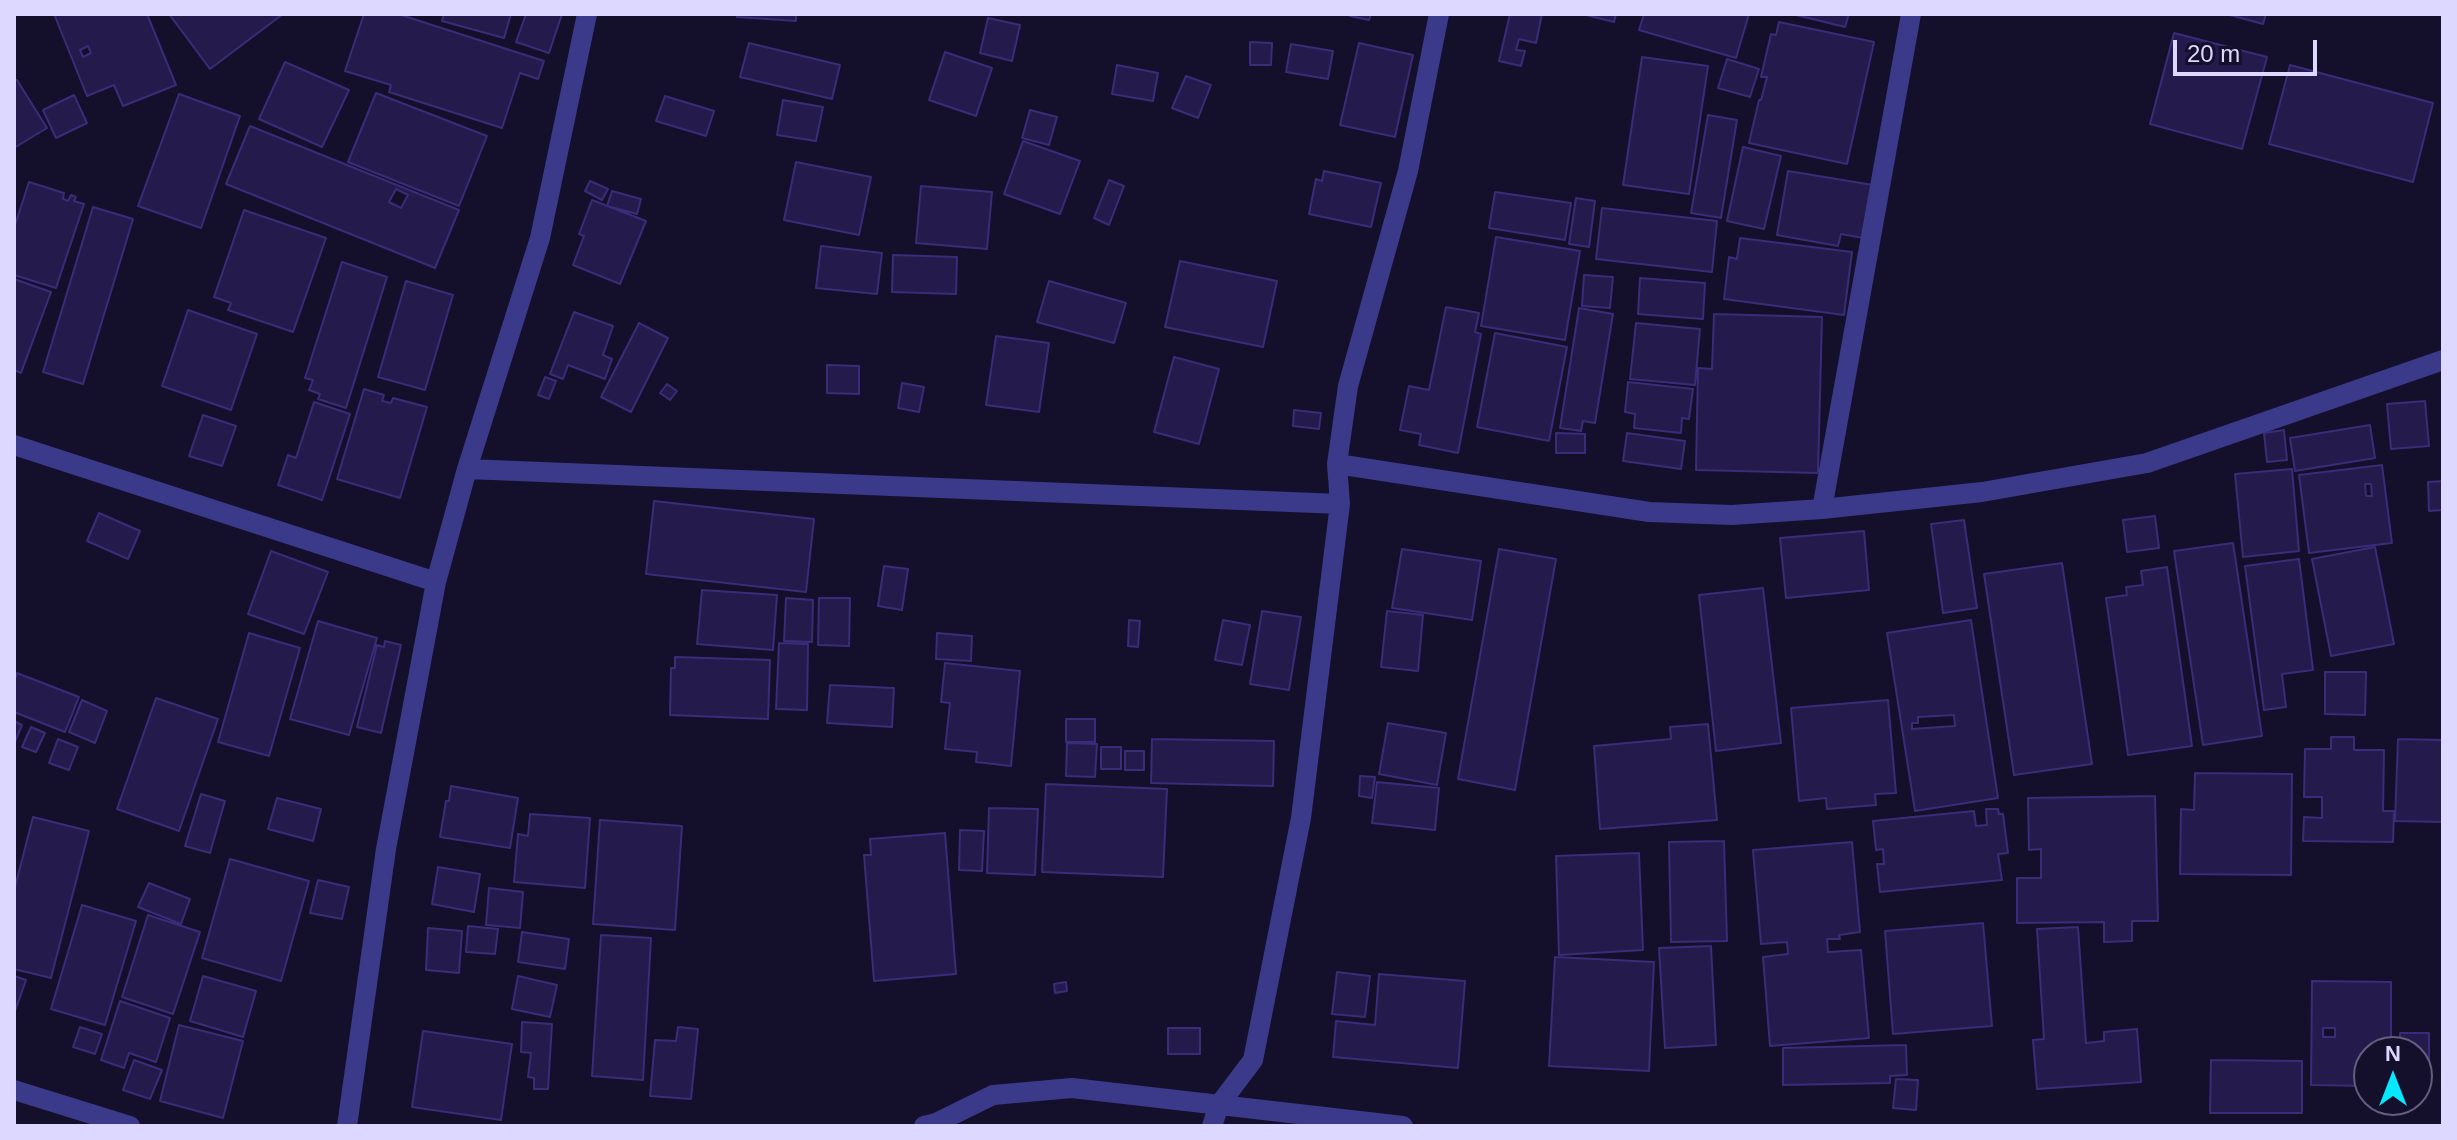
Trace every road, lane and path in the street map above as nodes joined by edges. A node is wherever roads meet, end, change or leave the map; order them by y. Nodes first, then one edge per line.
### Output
1 (587, 14) edge
2 (1439, 14) edge
3 (1911, 14) edge
4 (2443, 360) edge
5 (14, 445) edge
6 (1337, 464) junction
7 (467, 469) junction
8 (1340, 504) junction
9 (1822, 509) junction
10 (436, 582) junction
11 (14, 1090) edge
12 (1219, 1105) junction
13 (130, 1126) edge
14 (347, 1126) edge
15 (924, 1126) edge
16 (1212, 1126) edge
17 (1403, 1126) edge

1 - 7 street
2 - 6 street
3 - 9 street
4 - 9 street
5 - 10 street
6 - 8 street
6 - 9 street
7 - 8 street
7 - 10 street
8 - 12 street
10 - 14 street
11 - 13 street
12 - 15 street
12 - 16 street
12 - 17 street

